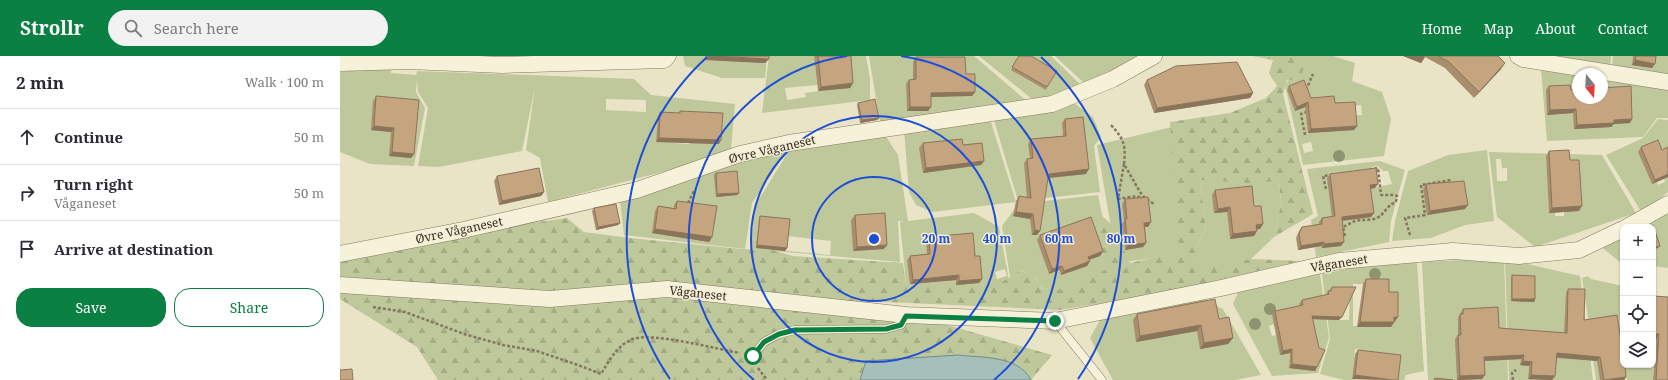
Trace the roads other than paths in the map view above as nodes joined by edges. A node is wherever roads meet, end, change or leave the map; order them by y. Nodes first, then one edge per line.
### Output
1 (668, 56) edge
2 (1154, 56) edge
3 (1518, 56) edge
4 (340, 63) edge
5 (1668, 82) edge
6 (1668, 204) edge
7 (1632, 224) edge
8 (1620, 230) edge
9 (340, 254) edge
10 (340, 285) edge
11 (906, 316) junction
12 (1055, 321) junction
13 (753, 356) road end
14 (1102, 380) edge

1 - 4 street
2 - 9 street, Øvre Våganeset
3 - 5 street
6 - 7 street
8 - 12 street, Våganeset
10 - 11 street, Våganeset
11 - 12 street, Våganeset
11 - 13 lane
12 - 14 lane

